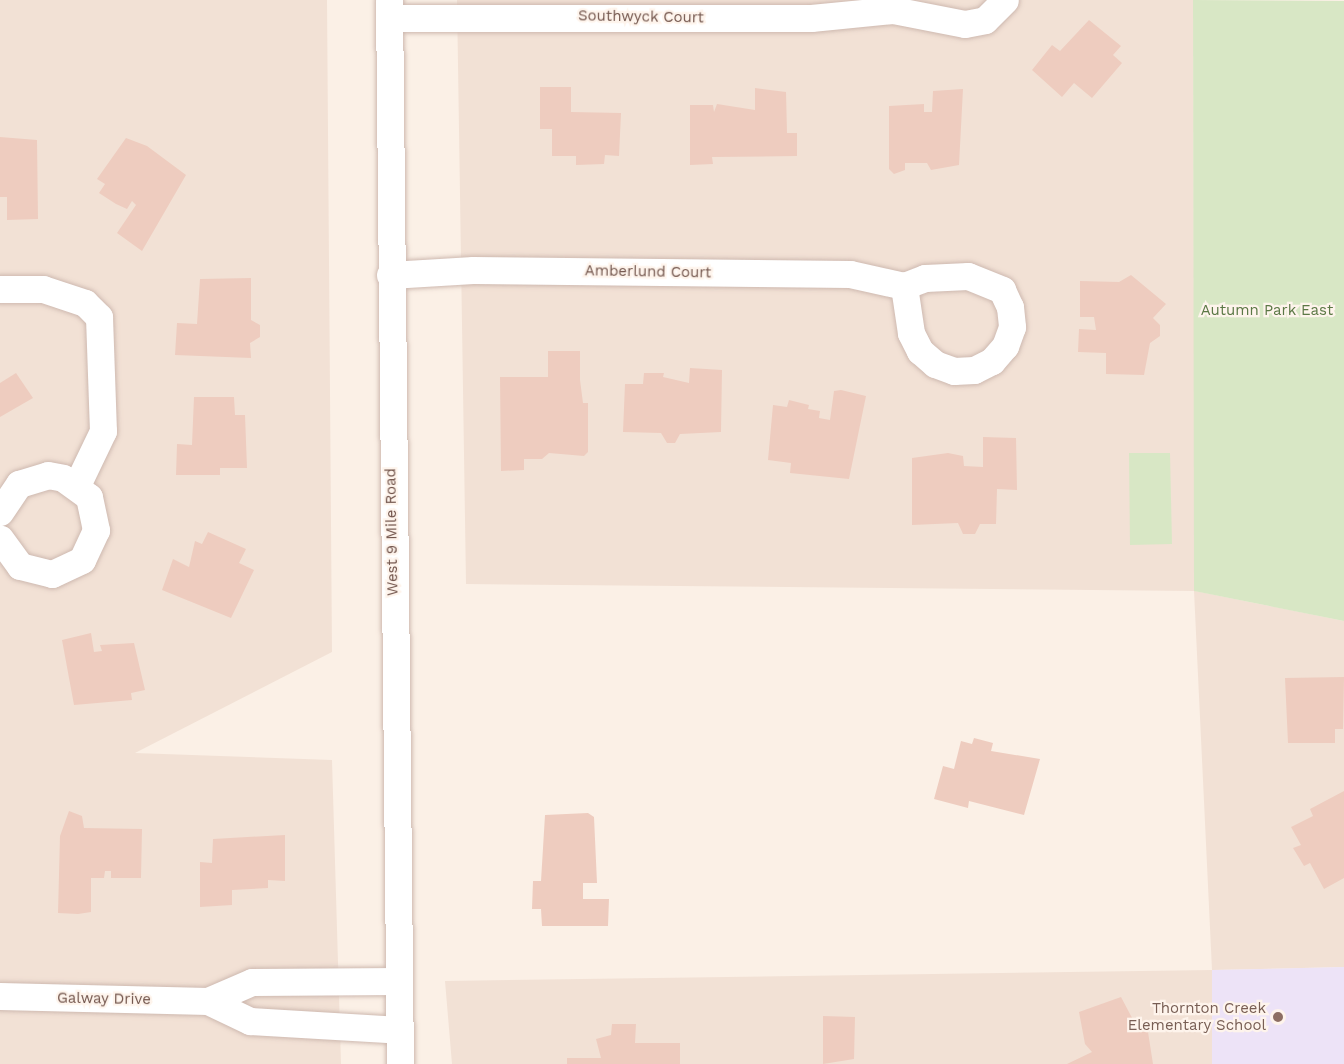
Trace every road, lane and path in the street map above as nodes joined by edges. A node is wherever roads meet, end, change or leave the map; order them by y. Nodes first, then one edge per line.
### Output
1 (1005, 0) edge
2 (895, 5) edge
3 (389, 9) edge
4 (390, 275) junction
5 (904, 286) dead end
6 (0, 289) edge
7 (77, 485) junction
8 (0, 512) edge
9 (0, 538) edge
10 (399, 981) junction
11 (0, 996) edge
12 (208, 1001) junction
13 (400, 1030) junction
14 (400, 1064) edge

1 - 2 street, Southwyck Court
2 - 3 street, Southwyck Court
3 - 4 street, West 9 Mile Road
4 - 5 street, Amberlund Court
4 - 10 street, West 9 Mile Road
6 - 7 street
7 - 8 street
7 - 9 street
10 - 12 street, Galway Drive
10 - 13 street, West 9 Mile Road
11 - 12 street, Galway Drive
12 - 13 street, Galway Drive
13 - 14 street, West 9 Mile Road

